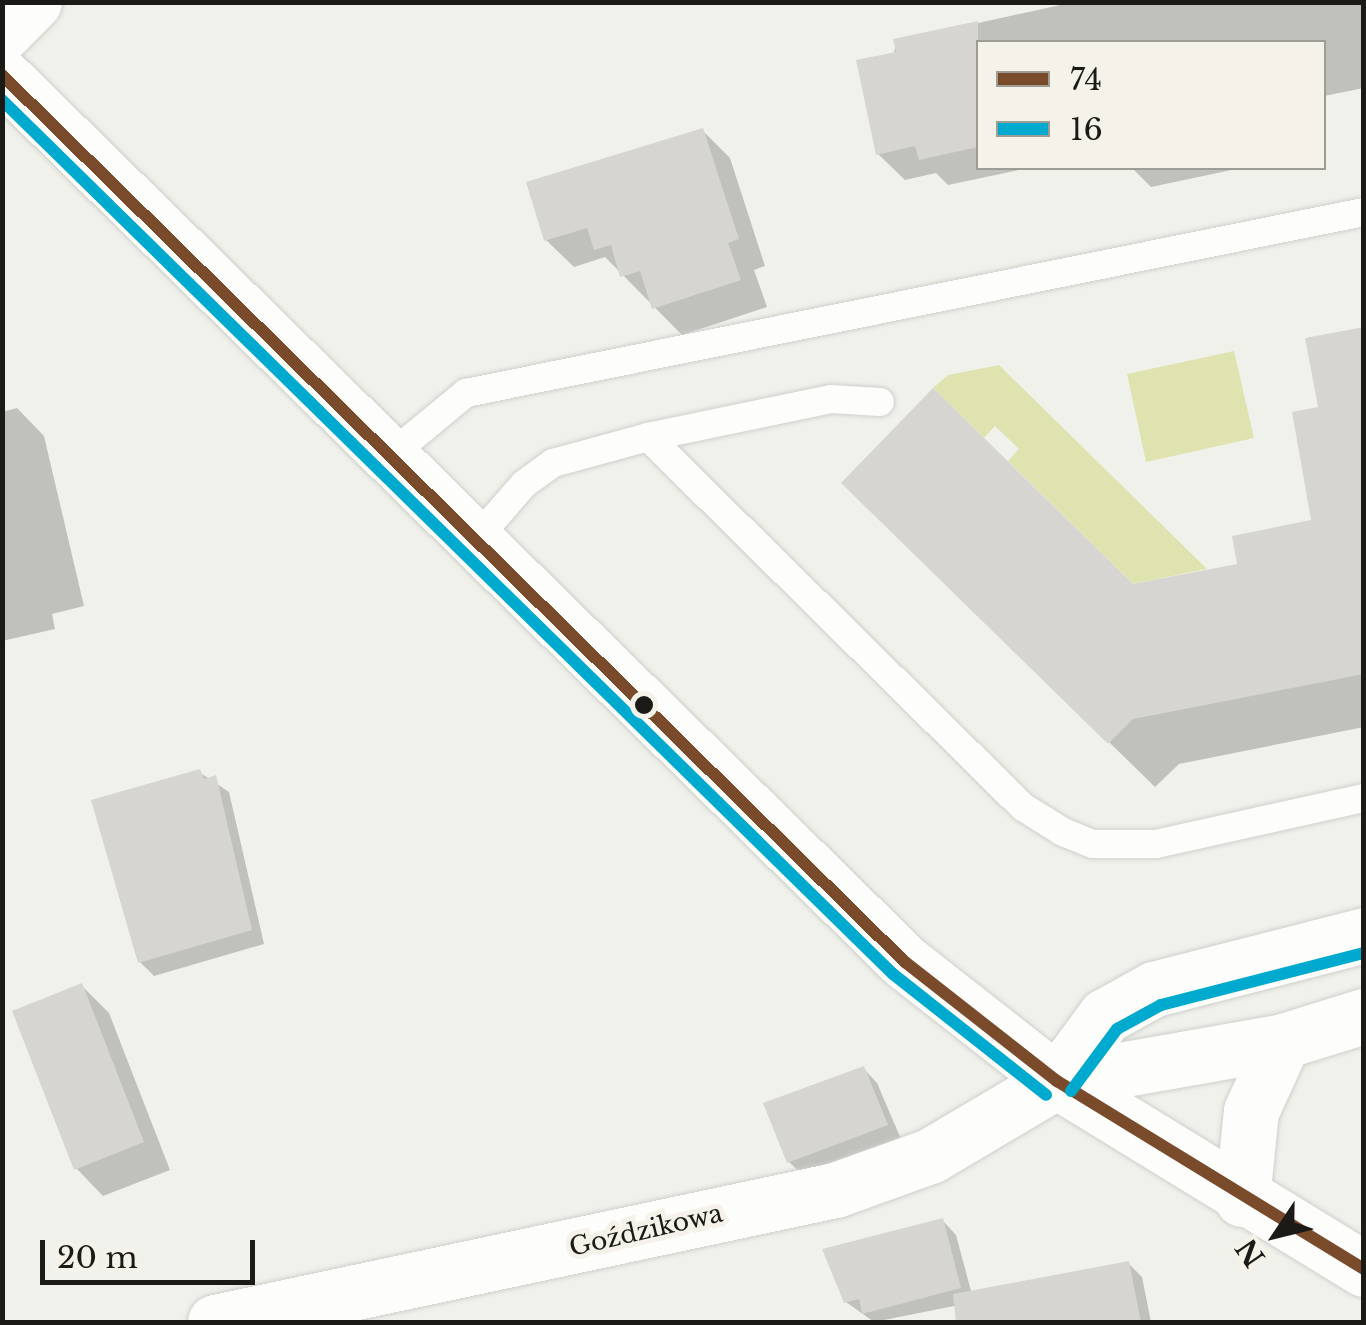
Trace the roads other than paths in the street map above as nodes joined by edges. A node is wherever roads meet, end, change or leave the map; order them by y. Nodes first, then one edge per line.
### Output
1 (34, 2) edge
2 (2, 34) edge
3 (2, 75) edge
4 (1364, 212) edge
5 (880, 402) dead end
6 (648, 437) junction
7 (392, 454) junction
8 (478, 537) junction
9 (1364, 798) edge
10 (1364, 935) edge
11 (1364, 1016) edge
12 (1283, 1041) junction
13 (1057, 1081) junction
14 (1242, 1199) junction
15 (1364, 1269) edge
16 (364, 1309) edge
17 (215, 1322) edge

1 - 2 street
3 - 7 street
4 - 7 lane
5 - 6 lane
6 - 8 lane
6 - 9 lane
7 - 8 street
8 - 13 street
10 - 13 street
11 - 12 street
12 - 13 street
12 - 14 street
13 - 14 street
13 - 16 street, Goździkowa
14 - 15 street
16 - 17 street, Goździkowa

